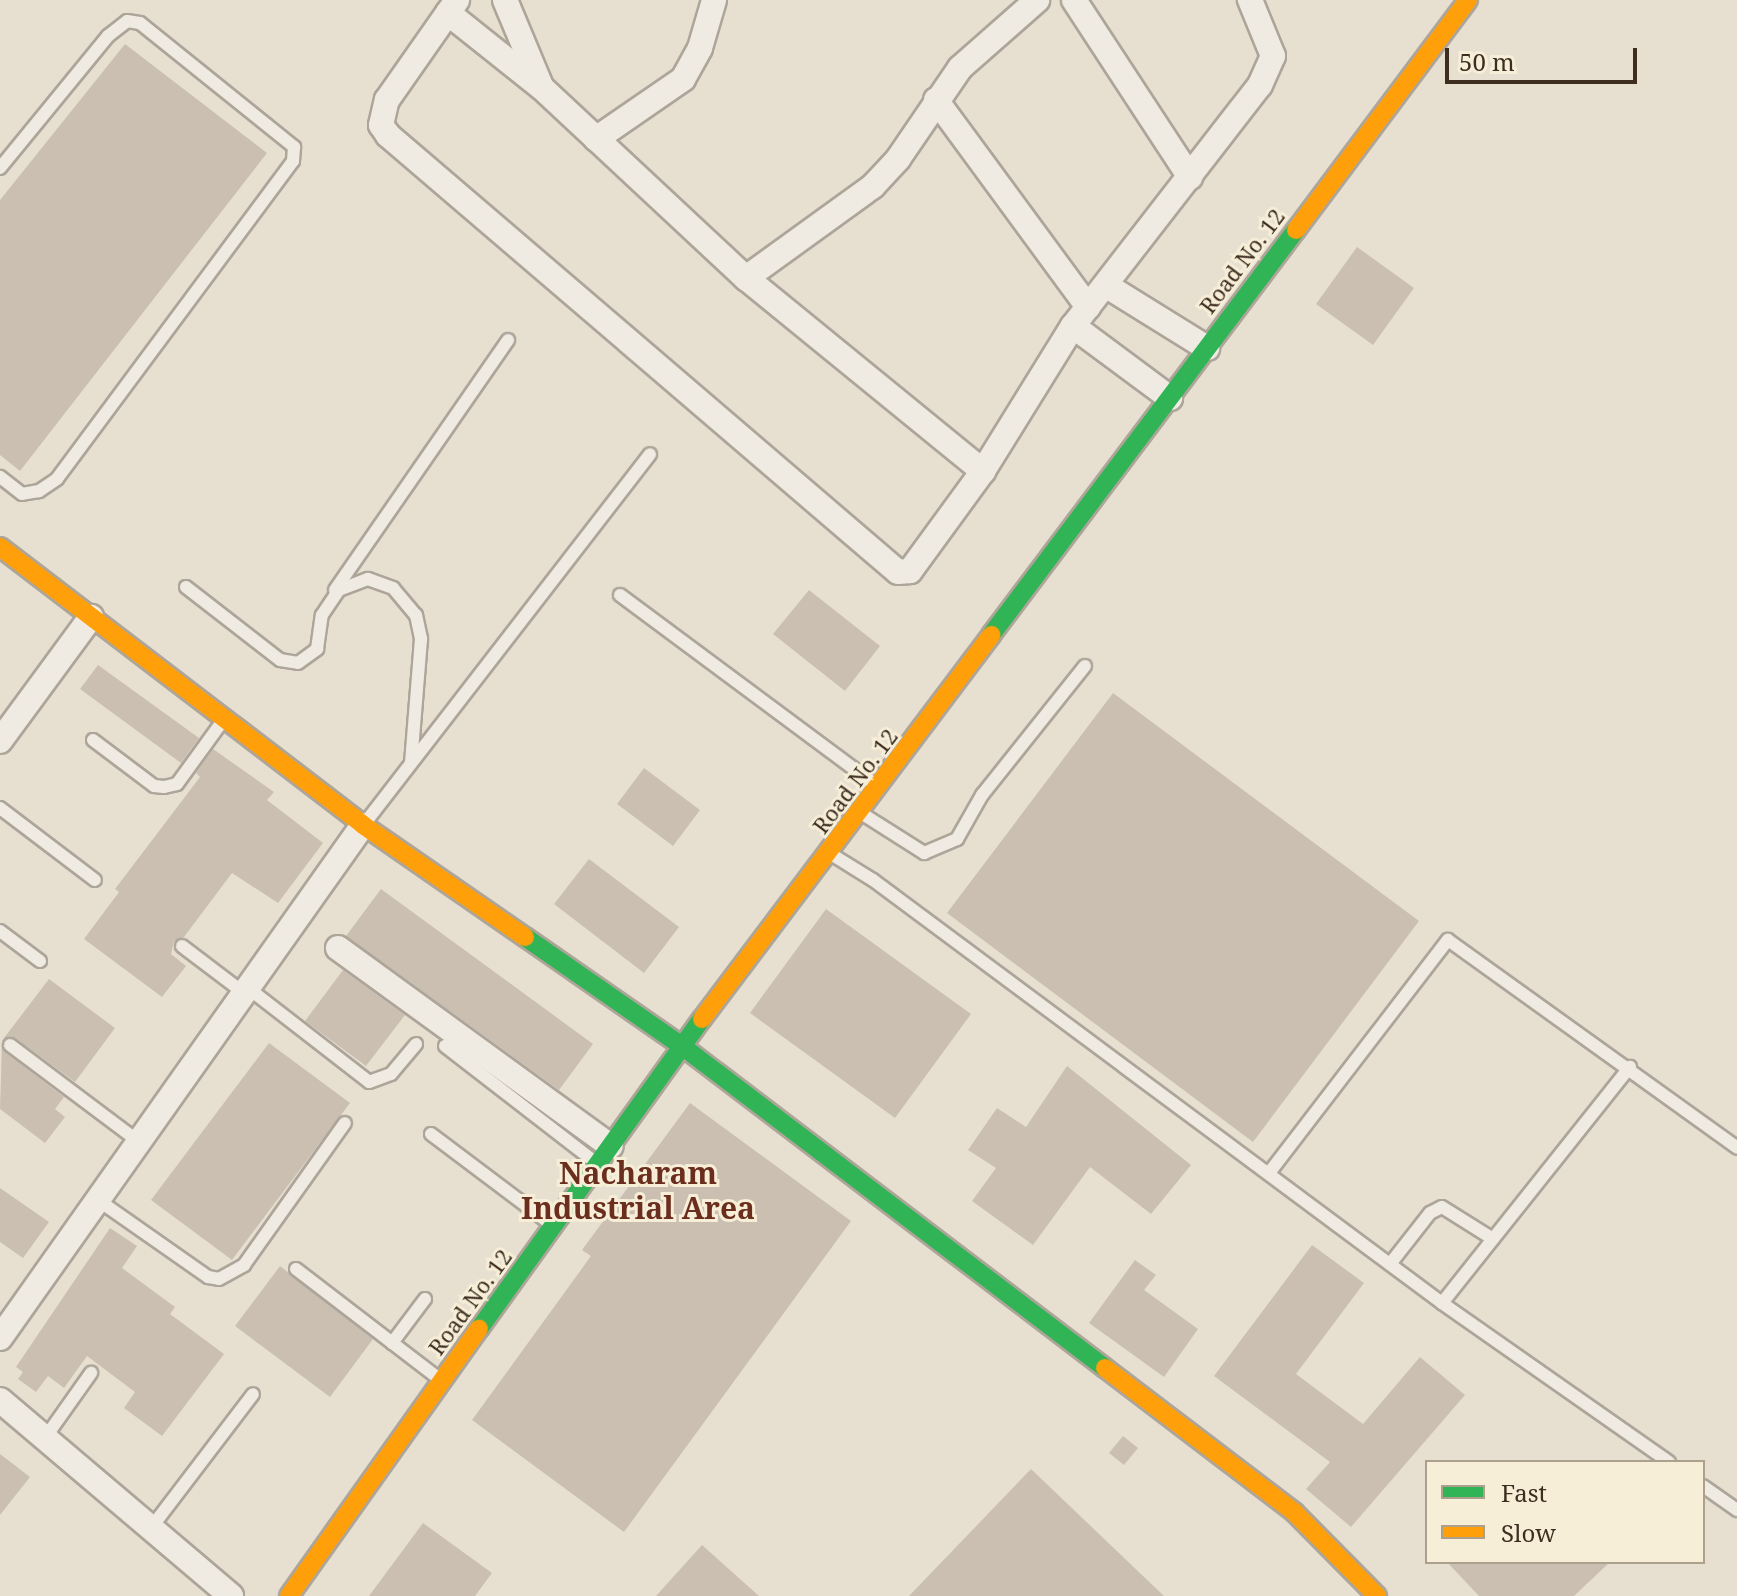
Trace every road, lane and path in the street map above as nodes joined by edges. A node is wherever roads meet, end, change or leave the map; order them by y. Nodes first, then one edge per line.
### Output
1 (505, 0) edge
2 (714, 0) edge
3 (1037, 0) edge
4 (1074, 0) edge
5 (1250, 0) edge
6 (1468, 0) edge
7 (452, 6) edge
8 (542, 88) junction
9 (936, 100) junction
10 (596, 139) junction
11 (0, 168) edge
12 (1190, 177) junction
13 (746, 278) junction
14 (1107, 286) junction
15 (1081, 316) junction
16 (508, 340) dead end
17 (1207, 348) junction
18 (1170, 398) junction
19 (650, 454) dead end
20 (983, 471) junction
21 (0, 477) edge
22 (0, 547) edge
23 (186, 587) dead end
24 (620, 595) dead end
25 (329, 599) junction
26 (91, 617) junction
27 (1085, 666) dead end
28 (224, 719) junction
29 (93, 740) dead end
30 (0, 741) edge
31 (411, 763) junction
32 (880, 788) junction
33 (0, 808) edge
34 (861, 813) junction
35 (363, 825) junction
36 (831, 854) junction
37 (95, 880) dead end
38 (0, 931) edge
39 (182, 946) dead end
40 (338, 948) dead end
41 (40, 961) dead end
42 (246, 990) junction
43 (416, 1044) dead end
44 (10, 1045) dead end
45 (445, 1046) dead end
46 (682, 1046) junction
47 (1630, 1067) junction
48 (345, 1123) dead end
49 (431, 1134) dead end
50 (139, 1142) junction
51 (1737, 1148) edge
52 (604, 1155) junction
53 (1269, 1173) junction
54 (98, 1200) junction
55 (553, 1226) junction
56 (1493, 1239) junction
57 (1390, 1264) junction
58 (296, 1269) dead end
59 (425, 1299) dead end
60 (1442, 1303) junction
61 (0, 1338) edge
62 (392, 1343) junction
63 (91, 1373) dead end
64 (442, 1381) junction
65 (253, 1394) dead end
66 (0, 1400) edge
67 (45, 1438) junction
68 (1666, 1460) edge
69 (1705, 1487) edge
70 (1737, 1510) edge
71 (151, 1528) junction
72 (231, 1596) edge
73 (289, 1596) edge
74 (1377, 1596) edge

1 - 8 street
2 - 10 street
3 - 9 street
4 - 12 street
5 - 12 street
6 - 17 street, Road No. 12
7 - 8 street
7 - 20 street
8 - 10 street
9 - 13 street
9 - 15 street
10 - 13 street
11 - 21 lane
12 - 14 street
13 - 20 street
14 - 15 street
14 - 17 street
15 - 18 street
15 - 20 street
16 - 25 lane
17 - 18 street, Road No. 12
18 - 32 street, Road No. 12
19 - 31 lane
22 - 26 street
23 - 25 lane
24 - 32 lane
25 - 31 lane
26 - 28 street
26 - 30 street
27 - 34 lane
28 - 29 lane
28 - 35 street
31 - 35 lane
32 - 34 street, Road No. 12
33 - 37 lane
34 - 36 street, Road No. 12
35 - 42 street
35 - 46 street
36 - 46 street, Road No. 12
36 - 53 lane
38 - 41 lane
39 - 42 lane
40 - 52 street
42 - 43 lane
42 - 50 street
44 - 50 lane
45 - 52 lane
46 - 52 street, Road No. 12
46 - 74 street
47 - 51 lane
47 - 53 lane
47 - 56 lane
48 - 54 lane
49 - 55 lane
50 - 54 street
52 - 55 street, Road No. 12
53 - 57 lane
54 - 61 street
55 - 64 street, Road No. 12
56 - 57 lane
56 - 60 lane
57 - 60 lane
58 - 62 lane
59 - 62 lane
60 - 68 lane
62 - 64 lane
63 - 67 lane
64 - 73 street, Road No. 12
65 - 71 lane
66 - 67 street
67 - 71 street
69 - 70 lane
71 - 72 street

